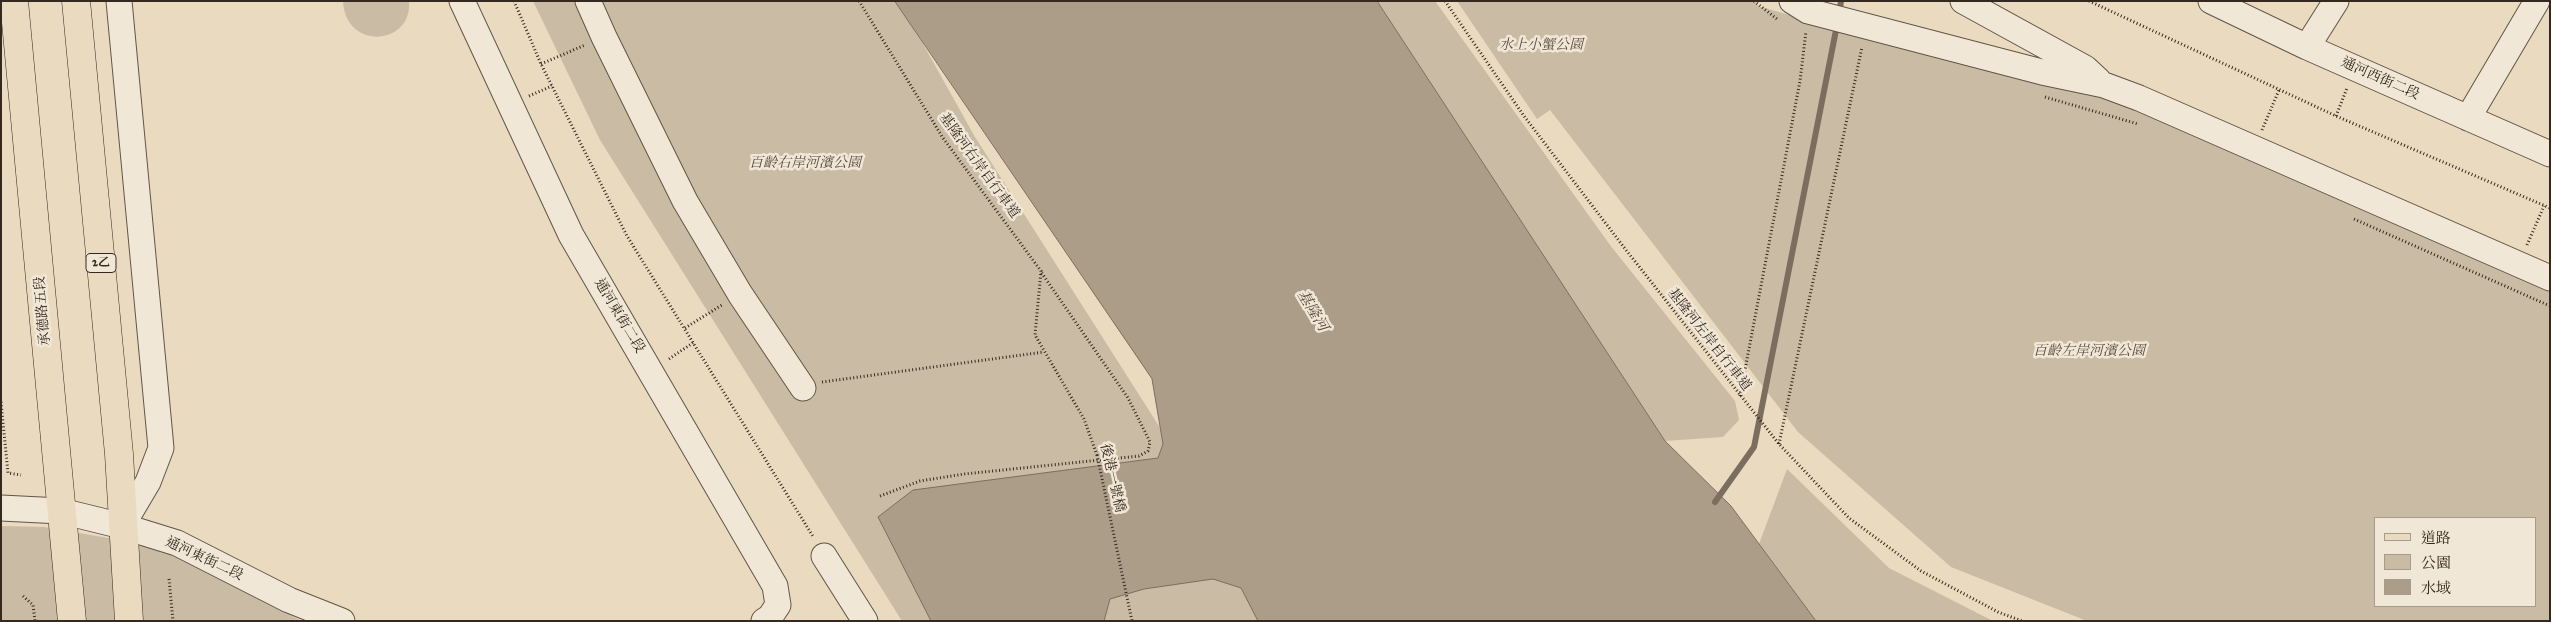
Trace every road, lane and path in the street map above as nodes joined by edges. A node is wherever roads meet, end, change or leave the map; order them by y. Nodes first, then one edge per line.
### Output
1 (14, 1) edge
2 (76, 1) edge
3 (118, 1) edge
4 (462, 1) edge
5 (514, 1) edge
6 (588, 1) edge
7 (859, 1) edge
8 (1445, 1) edge
9 (1963, 1) edge
10 (2089, 1) edge
11 (2211, 1) edge
12 (2336, 1) edge
13 (2537, 1) edge
14 (1800, 6) edge
15 (604, 37) junction
16 (1869, 38) junction
17 (2307, 47) junction
18 (541, 64) junction
19 (2104, 85) junction
20 (2279, 90) junction
21 (2044, 97) dead end
22 (2468, 118) junction
23 (2139, 124) dead end
24 (2255, 149) junction
25 (2550, 154) edge
26 (2544, 206) junction
27 (2550, 208) edge
28 (2345, 215) dead end
29 (2520, 264) junction
30 (1041, 271) junction
31 (2550, 278) edge
32 (740, 294) junction
33 (2550, 306) edge
34 (685, 328) junction
35 (694, 342) junction
36 (663, 352) dead end
37 (1044, 352) junction
38 (803, 388) joint
39 (1740, 397) junction
40 (1, 402) edge
41 (1779, 444) junction
42 (21, 475) dead end
43 (880, 496) dead end
44 (1, 508) edge
45 (62, 511) junction
46 (122, 526) junction
47 (824, 556) joint
48 (169, 578) dead end
49 (23, 596) dead end
50 (35, 621) edge
51 (72, 621) edge
52 (130, 621) edge
53 (173, 621) edge
54 (342, 621) edge
55 (764, 621) edge
56 (866, 621) edge
57 (1132, 621) edge
58 (2022, 621) edge

1 - 45 main road, 承德路五段
2 - 46 main road, 2乙
3 - 46 street
4 - 55 street, 通河東街二段
5 - 18 path
6 - 15 street
7 - 30 path, 基隆河右岸自行車道
8 - 39 path, 基隆河左岸自行車道
9 - 19 street
10 - 20 path
11 - 17 street, 通河西街二段
12 - 17 street
13 - 22 street
14 - 16 street
14 - 39 path
15 - 18 path
15 - 32 street
16 - 19 street
16 - 41 path
17 - 22 street, 通河西街二段
18 - 34 path
19 - 24 street
20 - 24 path
20 - 26 path
21 - 23 path
22 - 25 street, 通河西街二段
24 - 29 street
26 - 27 path
26 - 29 path
28 - 33 path
29 - 31 street
30 - 37 path
30 - 43 path, 基隆河右岸自行車道
32 - 34 path
32 - 38 street
34 - 35 path
35 - 36 path
35 - 47 path
37 - 38 path
37 - 57 path, 後港一號橋, bridge
39 - 41 path, 基隆河左岸自行車道
40 - 42 path
41 - 58 path, 基隆河左岸自行車道
44 - 45 street, 通河東街二段
45 - 46 street, 通河東街二段
45 - 51 main road, 承德路五段
46 - 52 main road, 2乙
46 - 54 street, 通河東街二段
47 - 56 street
48 - 53 path
49 - 50 path

